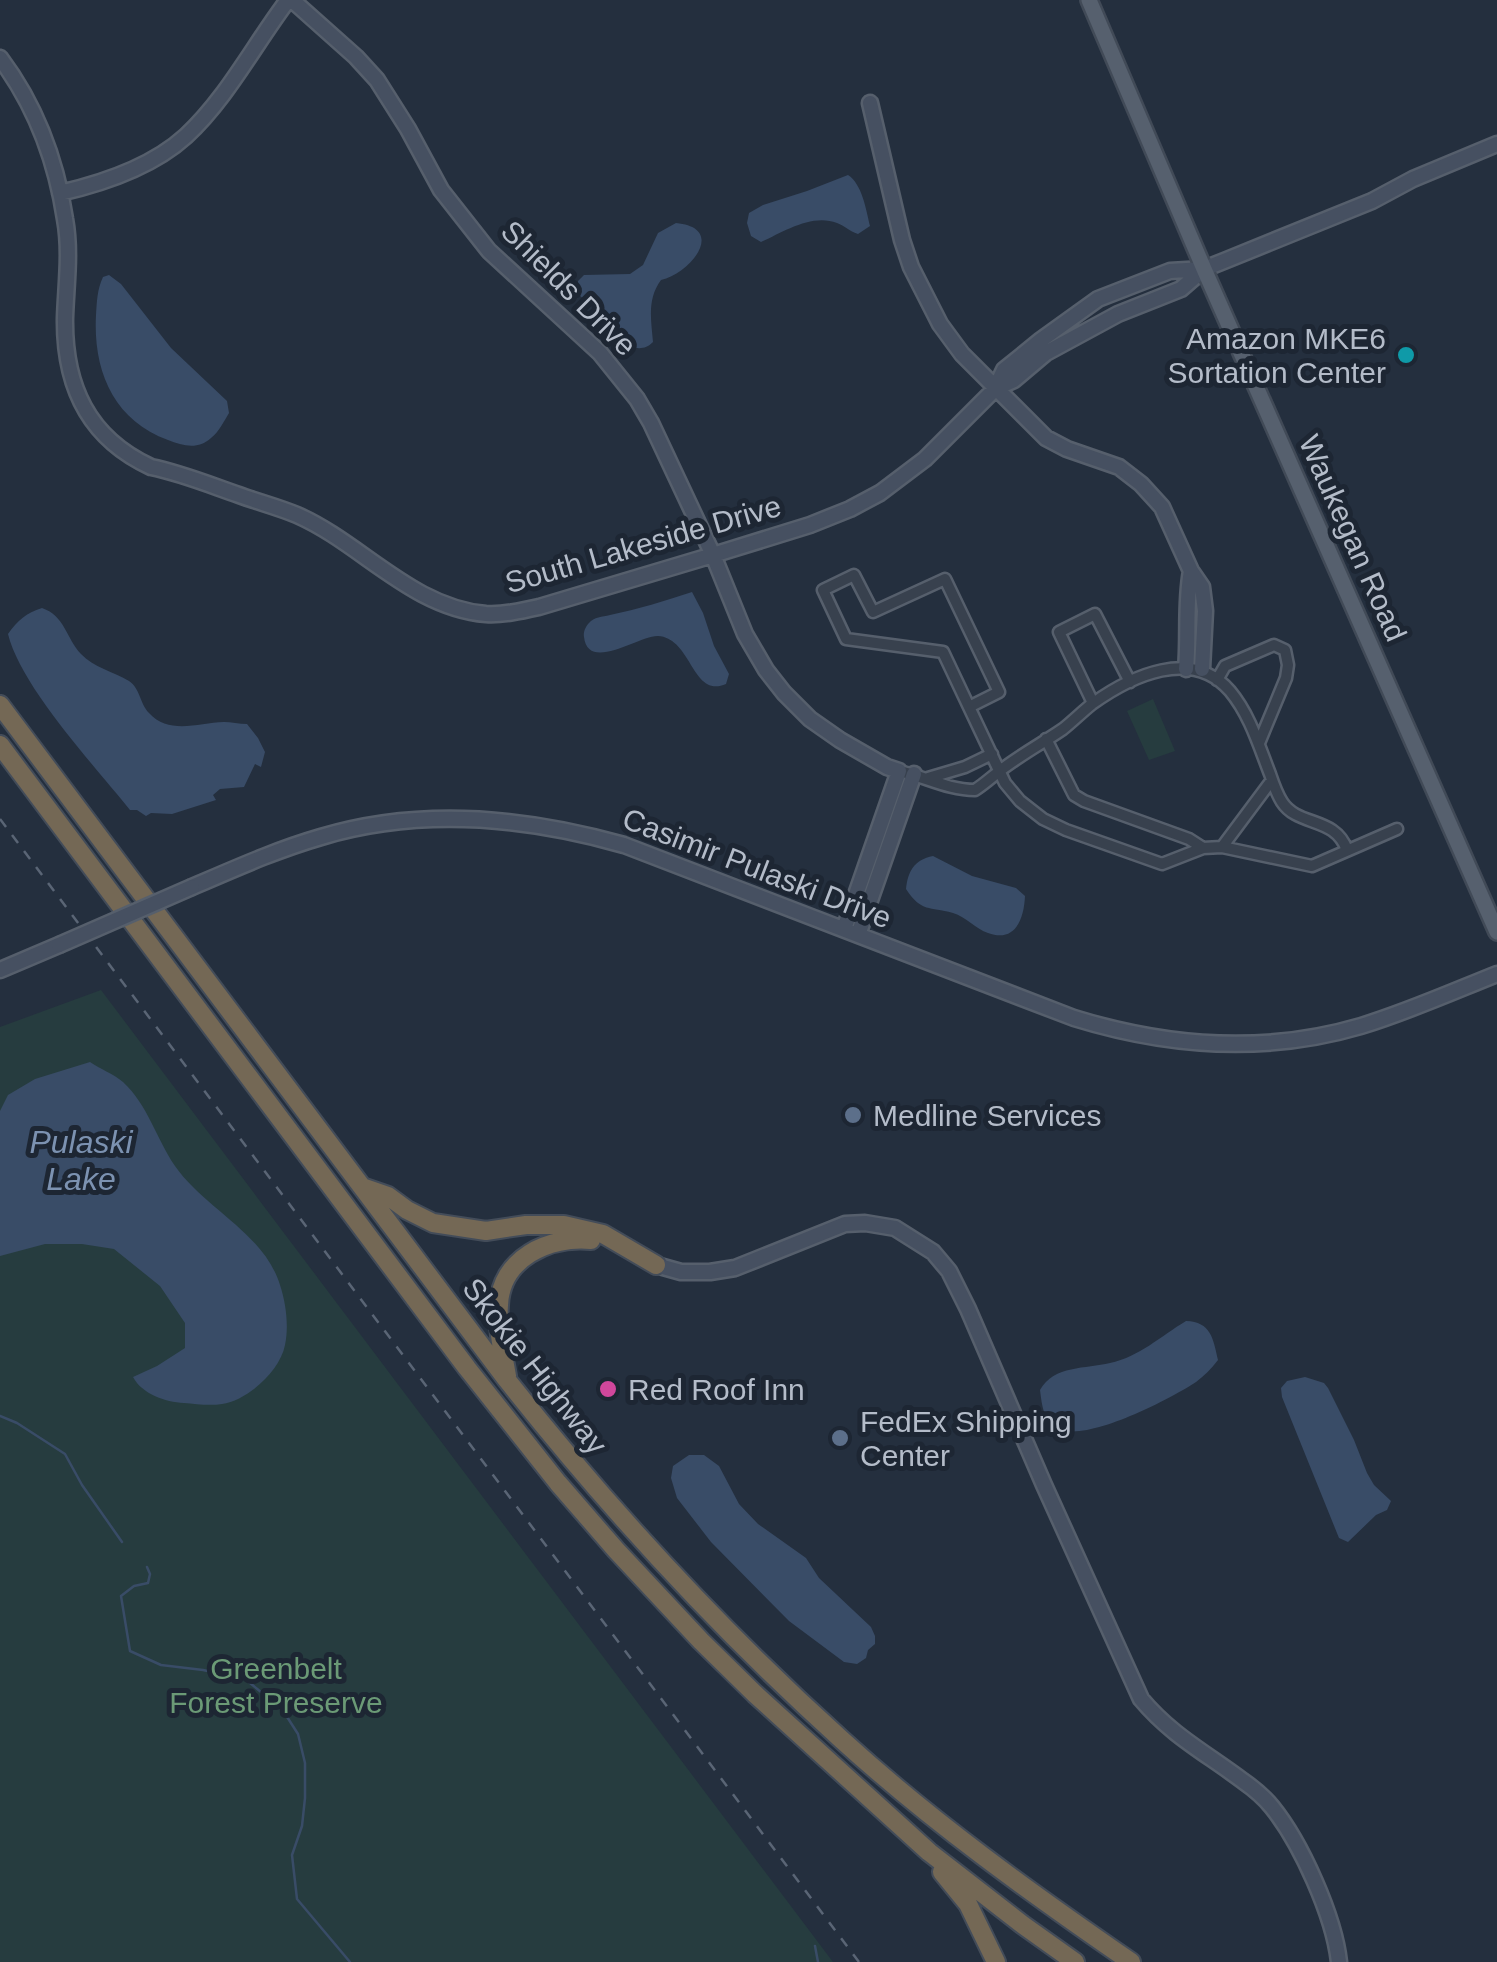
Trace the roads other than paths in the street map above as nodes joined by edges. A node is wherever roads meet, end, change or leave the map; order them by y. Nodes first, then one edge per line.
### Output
1 (290, 0) edge
2 (1090, 0) edge
3 (0, 58) edge
4 (870, 104) dead end
5 (1497, 144) edge
6 (60, 193) junction
7 (1204, 269) junction
8 (995, 388) junction
9 (713, 555) junction
10 (1194, 669) junction
11 (1217, 680) junction
12 (1130, 682) junction
13 (1093, 703) junction
14 (0, 705) edge
15 (969, 707) junction
16 (1046, 739) junction
17 (1258, 743) junction
18 (0, 745) edge
19 (992, 754) junction
20 (1000, 770) junction
21 (914, 774) junction
22 (1272, 780) junction
23 (1398, 830) dead end
24 (1222, 846) junction
25 (1203, 848) junction
26 (1347, 850) junction
27 (851, 932) junction
28 (1497, 932) edge
29 (0, 970) edge
30 (1497, 974) edge
31 (362, 1187) junction
32 (656, 1265) junction
33 (508, 1380) junction
34 (884, 1810) junction
35 (996, 1962) edge
36 (1076, 1962) edge
37 (1130, 1962) edge
38 (1339, 1962) edge

1 - 6 street
1 - 9 street, Shields Drive
2 - 7 main road, Waukegan Road
3 - 6 street, South Lakeside Drive
4 - 8 street
5 - 7 street
6 - 9 street, South Lakeside Drive
7 - 8 street, South Lakeside Drive
7 - 8 street, South Lakeside Drive
7 - 28 main road, Waukegan Road
8 - 9 street, South Lakeside Drive
8 - 10 street
9 - 21 street, Shields Drive
10 - 11 street
10 - 12 street
11 - 17 street
11 - 17 street
12 - 13 street
12 - 13 street
13 - 16 street
14 - 31 highway, Skokie Highway
15 - 15 street
15 - 19 street
16 - 20 street
16 - 25 street
17 - 22 street
18 - 34 highway, Skokie Highway
19 - 20 street
19 - 21 street
20 - 21 street
20 - 25 street
21 - 27 street
22 - 24 street
22 - 26 street
23 - 26 street
24 - 25 street
24 - 26 street
27 - 29 street, Casimir Pulaski Drive, bridge
27 - 30 street, Casimir Pulaski Drive
31 - 32 highway
31 - 33 highway, Skokie Highway
32 - 33 highway
32 - 38 street
33 - 37 highway, Skokie Highway
34 - 35 highway
34 - 36 highway, Skokie Highway

